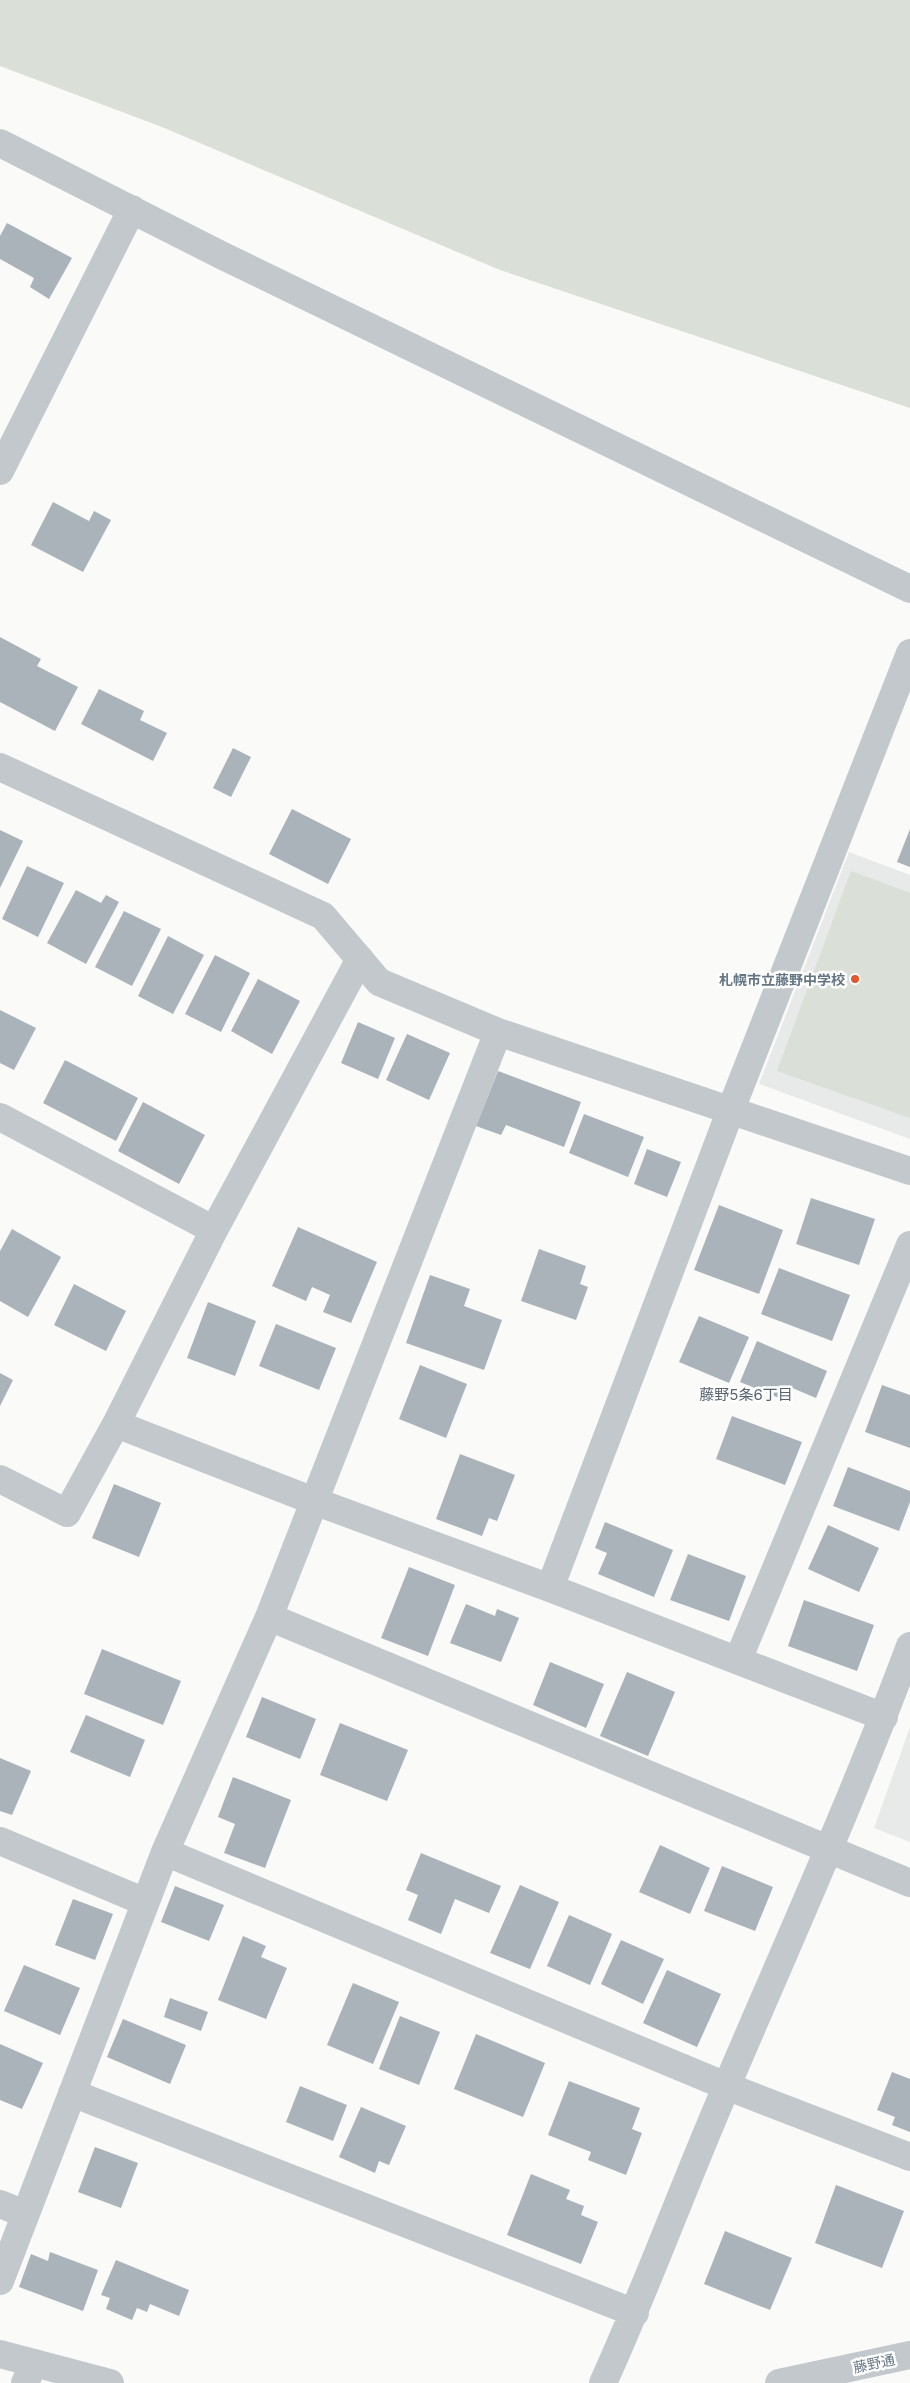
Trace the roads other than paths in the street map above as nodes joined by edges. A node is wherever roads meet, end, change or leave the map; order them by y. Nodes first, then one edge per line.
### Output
1 (0, 143) edge
2 (132, 209) junction
3 (0, 471) edge
4 (910, 589) edge
5 (910, 654) edge
6 (0, 767) edge
7 (360, 960) junction
8 (498, 1032) junction
9 (730, 1112) junction
10 (0, 1118) edge
11 (910, 1171) edge
12 (214, 1230) junction
13 (910, 1245) edge
14 (116, 1424) junction
15 (0, 1480) edge
16 (314, 1501) junction
17 (550, 1588) junction
18 (269, 1617) junction
19 (910, 1646) edge
20 (738, 1660) junction
21 (884, 1718) junction
22 (0, 1841) edge
23 (828, 1850) junction
24 (165, 1852) junction
25 (910, 1883) edge
26 (146, 1902) junction
27 (726, 2086) junction
28 (72, 2093) junction
29 (910, 2156) edge
30 (0, 2204) edge
31 (25, 2214) junction
32 (0, 2281) edge
33 (635, 2313) junction
34 (0, 2354) edge
35 (909, 2360) edge
36 (30, 2373) edge
37 (110, 2383) edge
38 (603, 2383) edge
39 (779, 2383) edge

1 - 2 street
2 - 3 street
2 - 4 street
5 - 9 street
6 - 7 street
7 - 8 street
7 - 12 street
8 - 9 street
8 - 16 street
9 - 11 street
9 - 17 street
10 - 12 street
12 - 14 street
13 - 20 street
14 - 15 street
14 - 16 street
16 - 17 street
16 - 18 street
17 - 20 street
18 - 23 street
18 - 24 street
19 - 21 street
20 - 21 street
21 - 23 street
22 - 26 street
23 - 25 street
23 - 27 street
24 - 26 street
24 - 27 street
26 - 28 street
27 - 29 street
27 - 33 street
28 - 31 street
28 - 33 street
30 - 31 street
31 - 32 street
33 - 38 street
34 - 36 street
35 - 39 street, 藤野通
36 - 37 street

